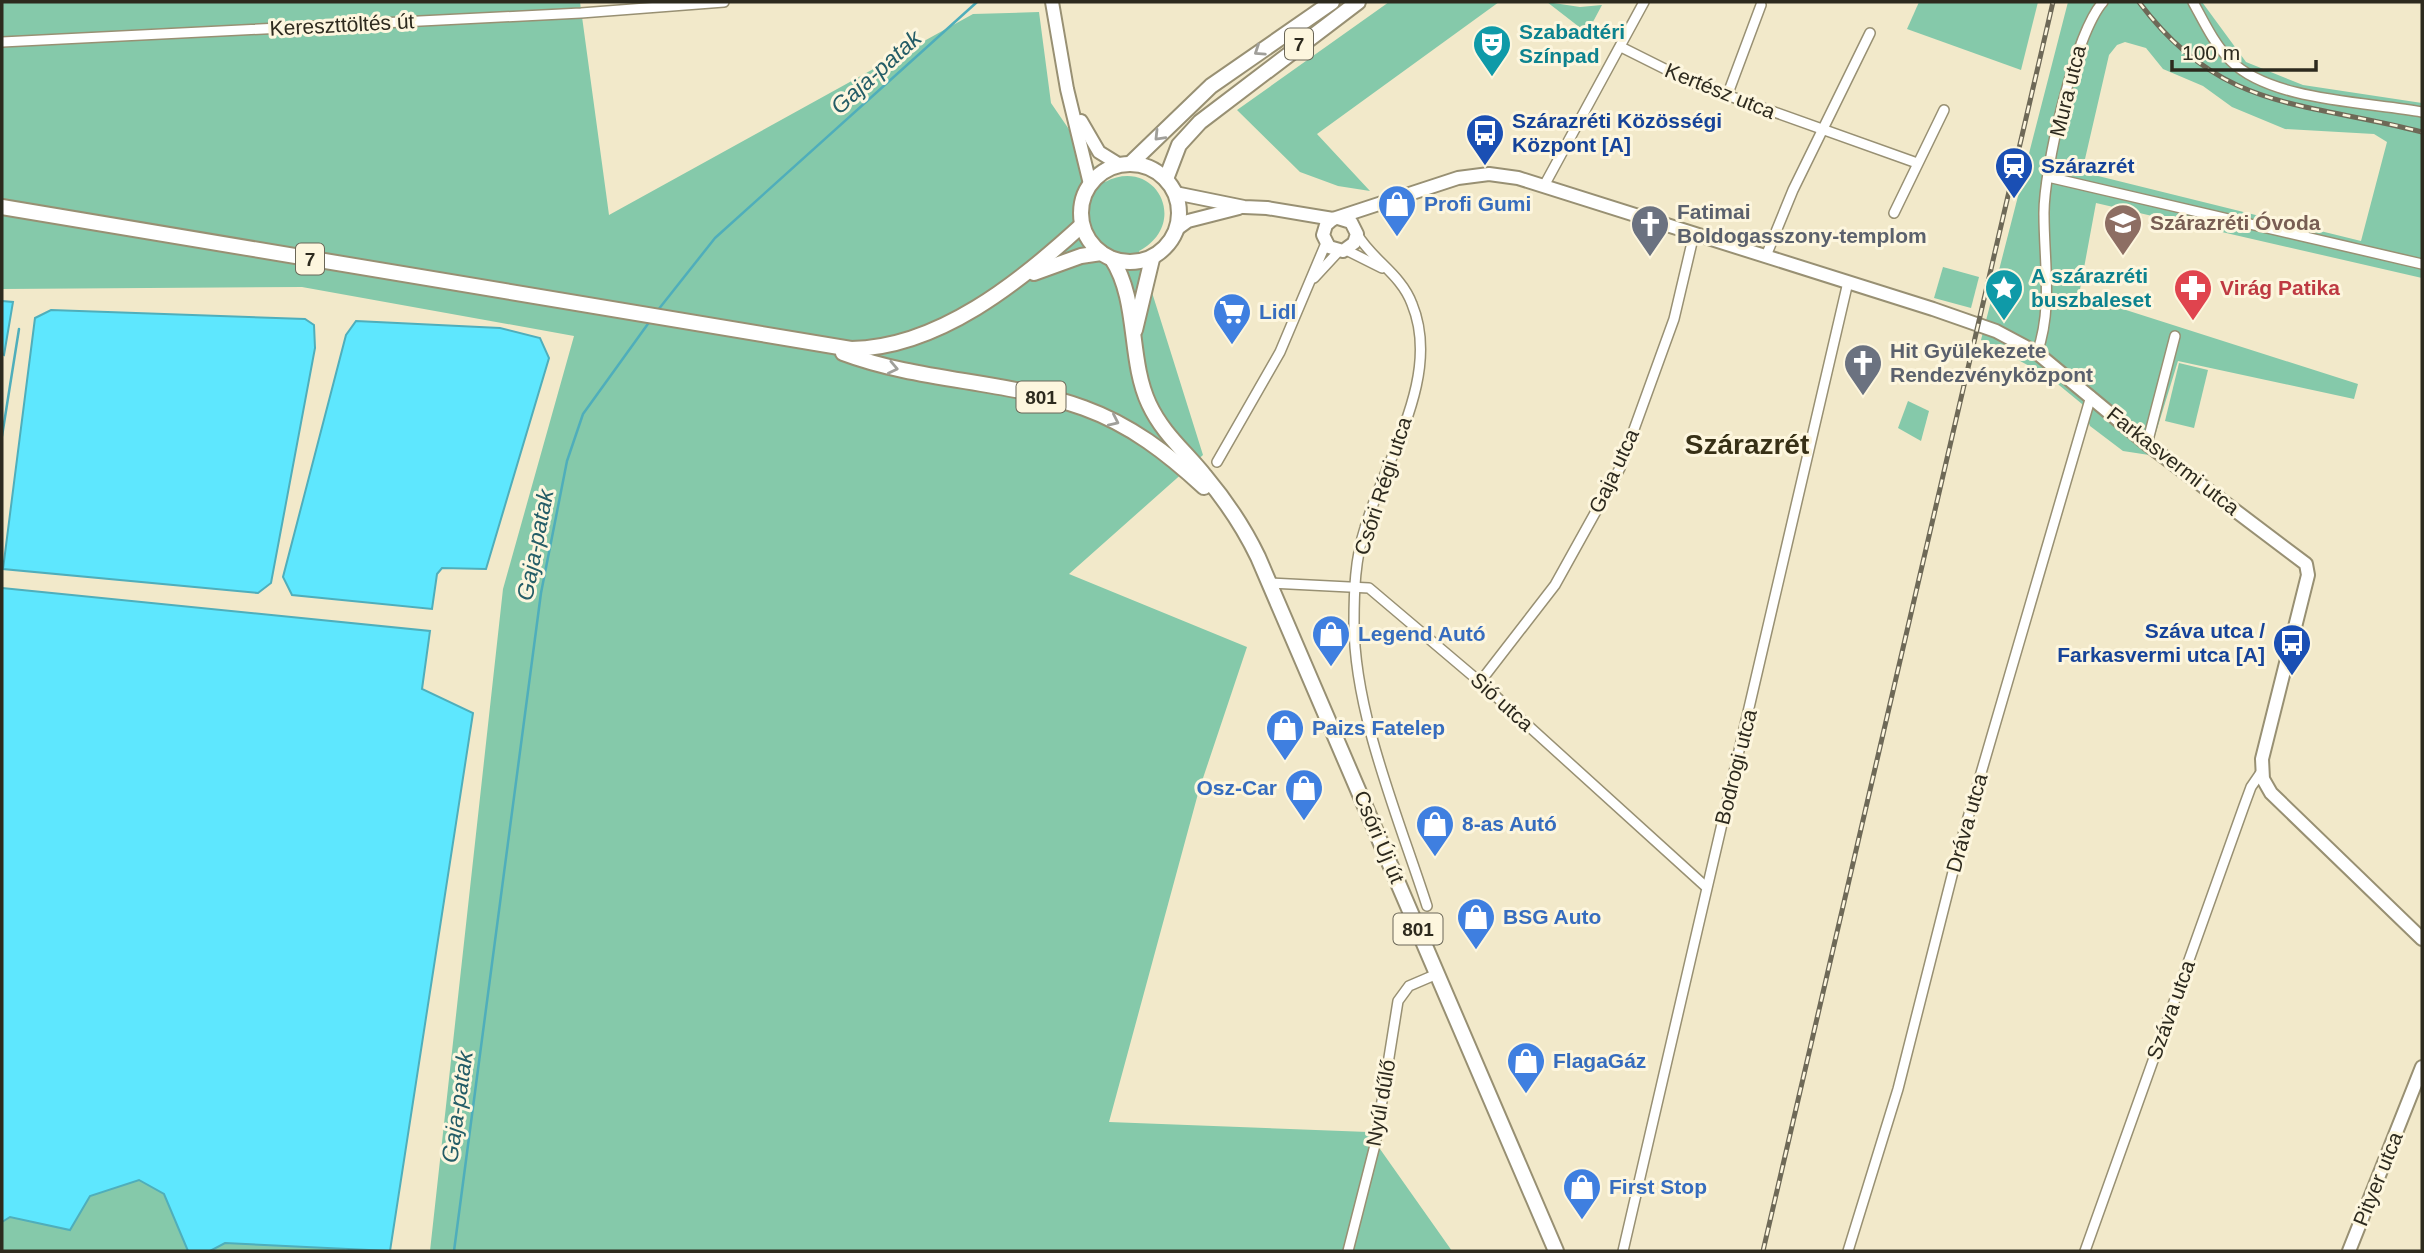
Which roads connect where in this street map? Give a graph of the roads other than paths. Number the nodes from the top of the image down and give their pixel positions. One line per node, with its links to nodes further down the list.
1 (724, 2): 10 (street, Kereszttöltés út)
2 (1052, 2): 12 (street)
3 (1332, 2): 18 (main road, 7, one-way to 18)
4 (1358, 2): 20 (main road, 7)
5 (1644, 2): 11 (street)
6 (2103, 2): 19 (street, Mura utca)
7 (2193, 2): 15 (street)
8 (1761, 5): 13 (street)
9 (1870, 33): 16 (street)
10 (2, 42)
11 (1621, 47): 13 (street, Kertész utca); 22 (street)
12 (1067, 89): 18 (street); 21 (street)
13 (1727, 96): 16 (street, Kertész utca)
14 (1944, 110): 17 (street)
15 (2422, 112)
16 (1822, 129): 17 (street, Kertész utca); 37 (street)
17 (1917, 163): 27 (street)
18 (1125, 164): 20 (main road); 21 (main road, 7)
19 (2048, 177): 39 (street); 47 (street, Mura utca)
20 (1166, 179): 23 (main road)
21 (1090, 184): 30 (main road)
22 (1545, 184): 24 (street, Farkasvermi utca); 33 (street, Farkasvermi utca)
23 (1175, 193): 26 (street); 31 (main road)
24 (1379, 206): 29 (street, Farkasvermi utca); 32 (street, Farkasvermi utca)
25 (2, 207): 46 (main road, 7)
26 (1244, 207): 28 (street); 31 (street)
27 (1894, 213)
28 (1293, 214): 29 (street); 34 (street)
29 (1335, 218): 32 (street); 34 (street)
30 (1083, 225): 36 (main road); 41 (main road, 7)
31 (1177, 229): 38 (main road)
32 (1356, 232): 35 (street); 40 (street, Csóri Régi utca)
33 (1695, 234): 37 (street, Farkasvermi utca); 54 (street, Gaja utca)
34 (1325, 239): 35 (street); 42 (street)
35 (1343, 250): 40 (street, Csóri Régi utca); 42 (street)
36 (1107, 256): 38 (main road, 7); 41 (main road, 7); 45 (main road, 801)
37 (1766, 256): 43 (street, Farkasvermi utca)
38 (1152, 258): 45 (main road, 801)
39 (2422, 264)
40 (1393, 275): 53 (street, Csóri Régi utca)
41 (1023, 277): 46 (main road, 7)
42 (1310, 282): 50 (street)
43 (1848, 282): 47 (street, Farkasvermi utca); 56 (street, Bodrogi utca)
44 (2175, 336): 49 (street)
45 (1133, 338): 51 (main road, 801)
46 (828, 347): 51 (main road, 801, one-way to 51)
47 (2037, 353): 48 (street, Farkasvermi utca)
48 (2091, 396): 49 (street, Farkasvermi utca); 64 (street, Dráva utca)
49 (2147, 444): 55 (street, Farkasvermi utca)
50 (1217, 462)
51 (1227, 505): 52 (main road, Csóri Új út / 801)
52 (1270, 583): 53 (street, Sió utca); 59 (main road, Csóri Új út / 801)
53 (1356, 586): 54 (street, Sió utca); 57 (street, Csóri Régi utca)
54 (1480, 682): 56 (street, Sió utca)
55 (2262, 771): 58 (street); 65 (street, Száva utca)
56 (1705, 886): 63 (street, Bodrogi utca)
57 (1427, 906)
58 (2422, 939)
59 (1437, 974): 61 (street, Nyúl dűlő); 62 (main road, Csóri Új út / 801)
60 (2422, 1067): 66 (street, Pityer utca)
61 (1349, 1251)
62 (1556, 1251)
63 (1623, 1251)
64 (1848, 1251)
65 (2085, 1251)
66 (2349, 1251)

